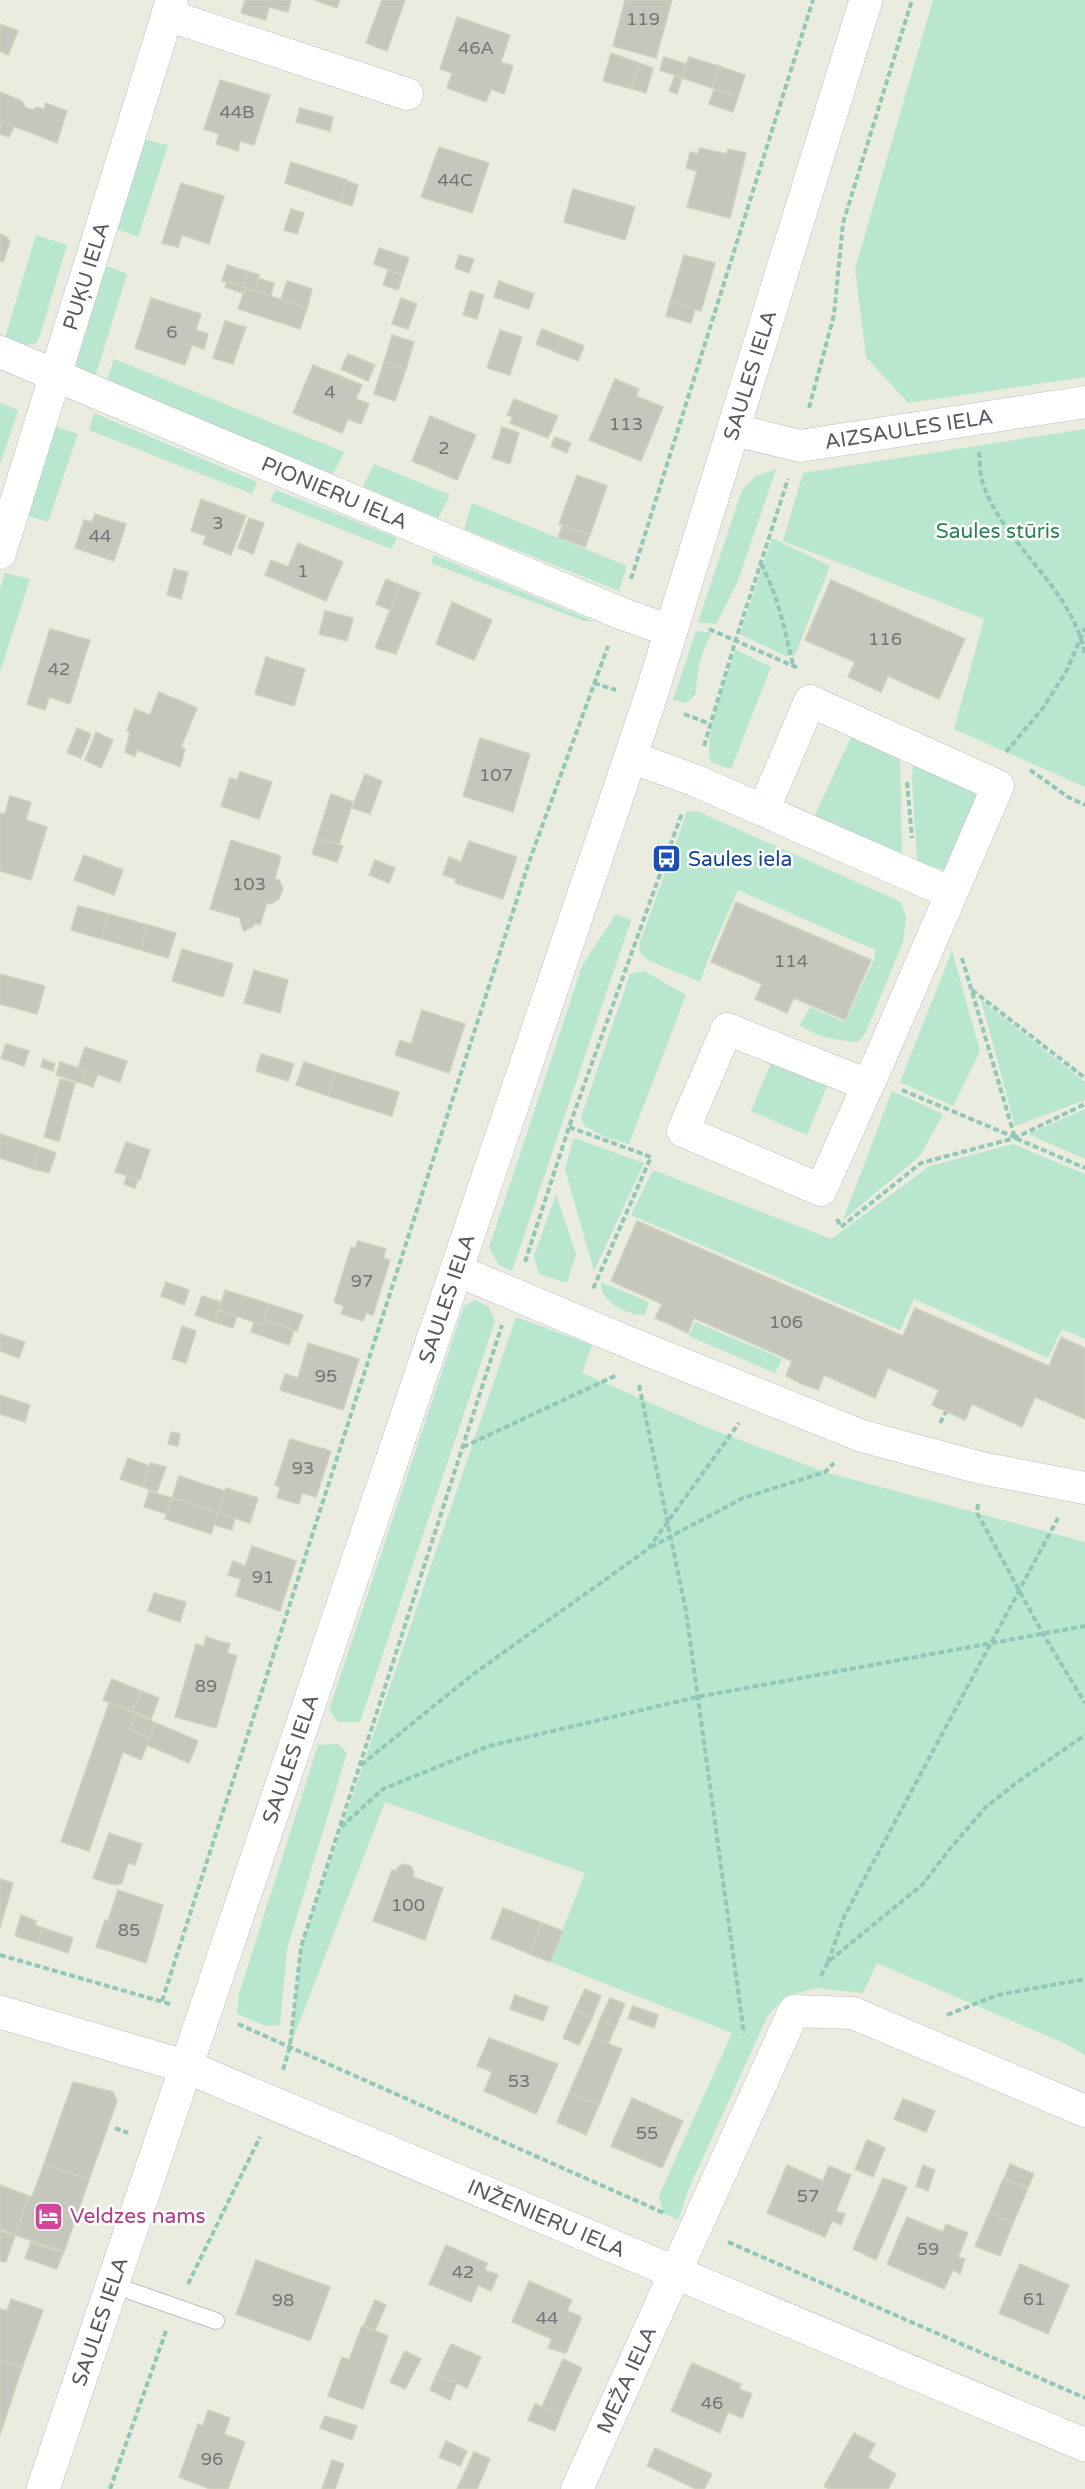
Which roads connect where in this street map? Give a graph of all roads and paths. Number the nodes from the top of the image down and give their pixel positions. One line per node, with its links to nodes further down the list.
1 (813, 0): 14 (path)
2 (867, 0): 10 (street, SAULES IELA)
3 (912, 0): 11 (path)
4 (170, 8): 5 (street); 7 (street, PUĶU IELA)
5 (407, 94)
6 (0, 352): 7 (street, PIONIERU IELA)
7 (57, 376): 12 (street, PUĶU IELA); 14 (street, PIONIERU IELA)
8 (1085, 402): 9 (street, AIZSAULES IELA)
9 (976, 418): 11 (street, AIZSAULES IELA); 17 (path)
10 (735, 430): 11 (street, AIZSAULES IELA); 16 (street, SAULES IELA)
11 (800, 446): 13 (path)
12 (0, 553)
13 (760, 563): 19 (path); 21 (path)
14 (620, 613): 16 (street, PIONIERU IELA); 59 (path)
15 (1085, 628): 17 (path)
16 (671, 631): 23 (street, SAULES IELA)
17 (1081, 633): 18 (path); 24 (path)
18 (1085, 654)
19 (794, 666)
20 (684, 714): 21 (path)
21 (710, 724): 25 (path)
22 (904, 743): 26 (street); 27 (path); 28 (street)
23 (630, 757): 25 (street); 38 (street, SAULES IELA)
24 (1002, 757)
25 (693, 780): 26 (street); 34 (path)
26 (764, 809): 27 (street)
27 (911, 875): 28 (street)
28 (951, 893): 32 (street)
29 (962, 957): 30 (path)
30 (971, 989): 31 (path); 35 (path)
31 (1085, 1078)
32 (870, 1081): 35 (path); 37 (street); 37 (street)
33 (1085, 1104): 35 (path)
34 (569, 1127): 39 (path); 40 (path)
35 (1015, 1138): 36 (path); 37 (path)
36 (1085, 1168)
37 (821, 1190)
38 (456, 1270): 40 (street); 68 (street, SAULES IELA)
39 (593, 1289)
40 (513, 1294): 41 (street); 44 (path)
41 (638, 1358): 42 (street); 44 (path); 47 (path)
42 (759, 1395): 43 (street); 47 (path)
43 (862, 1436): 45 (street); 48 (path)
44 (462, 1448): 57 (path)
45 (981, 1468): 46 (street); 50 (path)
46 (1080, 1487): 50 (path)
47 (667, 1523): 48 (path); 49 (path)
48 (670, 1537): 49 (path); 54 (path)
49 (648, 1549): 57 (path)
50 (1019, 1590): 52 (path); 53 (path)
51 (1085, 1626): 52 (path)
52 (1043, 1634): 53 (path); 55 (path)
53 (990, 1644): 54 (path); 60 (path)
54 (697, 1697): 58 (path); 66 (path)
55 (1085, 1702)
56 (1085, 1736): 60 (path)
57 (361, 1766): 58 (path)
58 (340, 1827): 67 (path)
59 (0, 1955)
60 (828, 1962): 62 (path)
61 (1085, 1978): 64 (path)
62 (820, 1979)
63 (0, 2012): 68 (street, INŽENIERU IELA)
64 (937, 2019)
65 (236, 2024): 67 (path)
66 (746, 2044)
67 (290, 2046): 69 (path); 72 (path)
68 (187, 2067): 69 (street, INŽENIERU IELA); 74 (street, SAULES IELA)
69 (273, 2104): 71 (path); 73 (street, INŽENIERU IELA)
70 (1085, 2111): 72 (street, MEŽA IELA)
71 (260, 2137)
72 (697, 2229): 73 (street, MEŽA IELA); 76 (path)
73 (676, 2272): 77 (street, INŽENIERU IELA); 79 (street, MEŽA IELA)
74 (113, 2286): 75 (lane); 78 (street, SAULES IELA)
75 (216, 2321)
76 (1085, 2398)
77 (1085, 2445)
78 (43, 2489)
79 (577, 2489)

